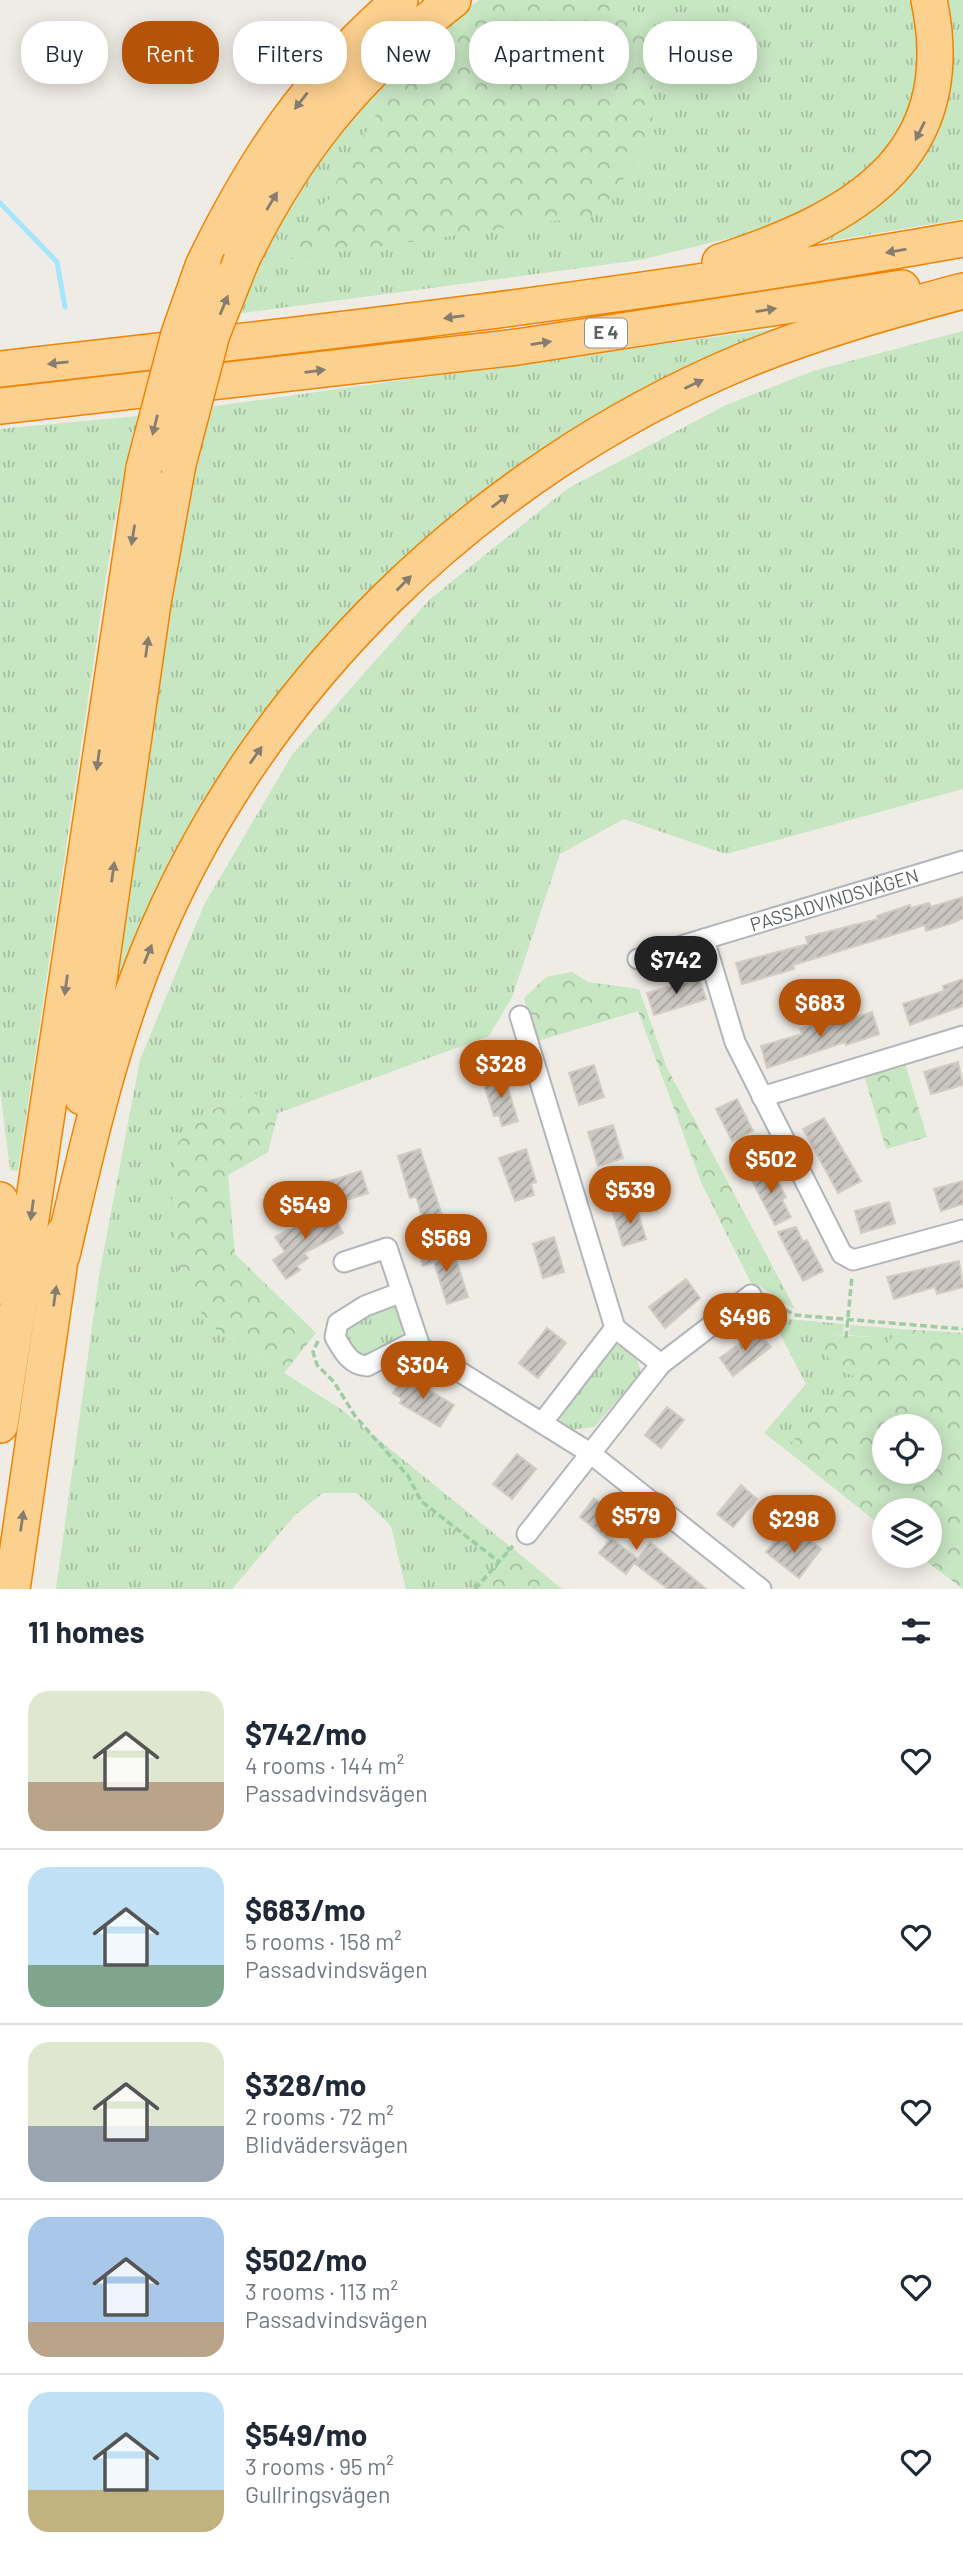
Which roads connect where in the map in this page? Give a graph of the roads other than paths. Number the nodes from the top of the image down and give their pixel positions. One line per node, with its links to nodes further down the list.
1 (400, 0): 10 (highway, one-way to 10, bridge)
2 (453, 0): 10 (highway, one-way to 2, bridge)
3 (929, 0): 7 (highway, one-way to 7)
4 (963, 239): 7 (highway, E 4, one-way to 7)
5 (963, 277): 9 (highway, E 4, one-way to 5)
6 (963, 291): 19 (highway, one-way to 6)
7 (619, 294): 8 (highway, E 4, one-way to 8)
8 (0, 369)
9 (0, 405)
10 (161, 466): 19 (highway, one-way to 10); 25 (highway, one-way to 25)
11 (963, 861): 12 (street, PASSADVINDSVÄGEN)
12 (704, 939): 13 (street, PASSADVINDSVÄGEN); 16 (street)
13 (638, 958)
14 (520, 1016): 23 (street)
15 (963, 1036): 16 (street)
16 (762, 1097): 18 (street)
17 (0, 1200): 25 (highway)
18 (963, 1230)
19 (62, 1255): 31 (highway, one-way to 19)
20 (344, 1262): 21 (street)
21 (402, 1292): 24 (street); 24 (street)
22 (751, 1295): 26 (street)
23 (615, 1328): 26 (street); 27 (street)
24 (417, 1340): 27 (street)
25 (10, 1357): 28 (highway)
26 (661, 1364): 29 (street)
27 (542, 1423): 29 (street)
28 (0, 1425)
29 (590, 1453): 30 (street); 32 (street)
30 (527, 1534)
31 (12, 1589)
32 (761, 1589)

